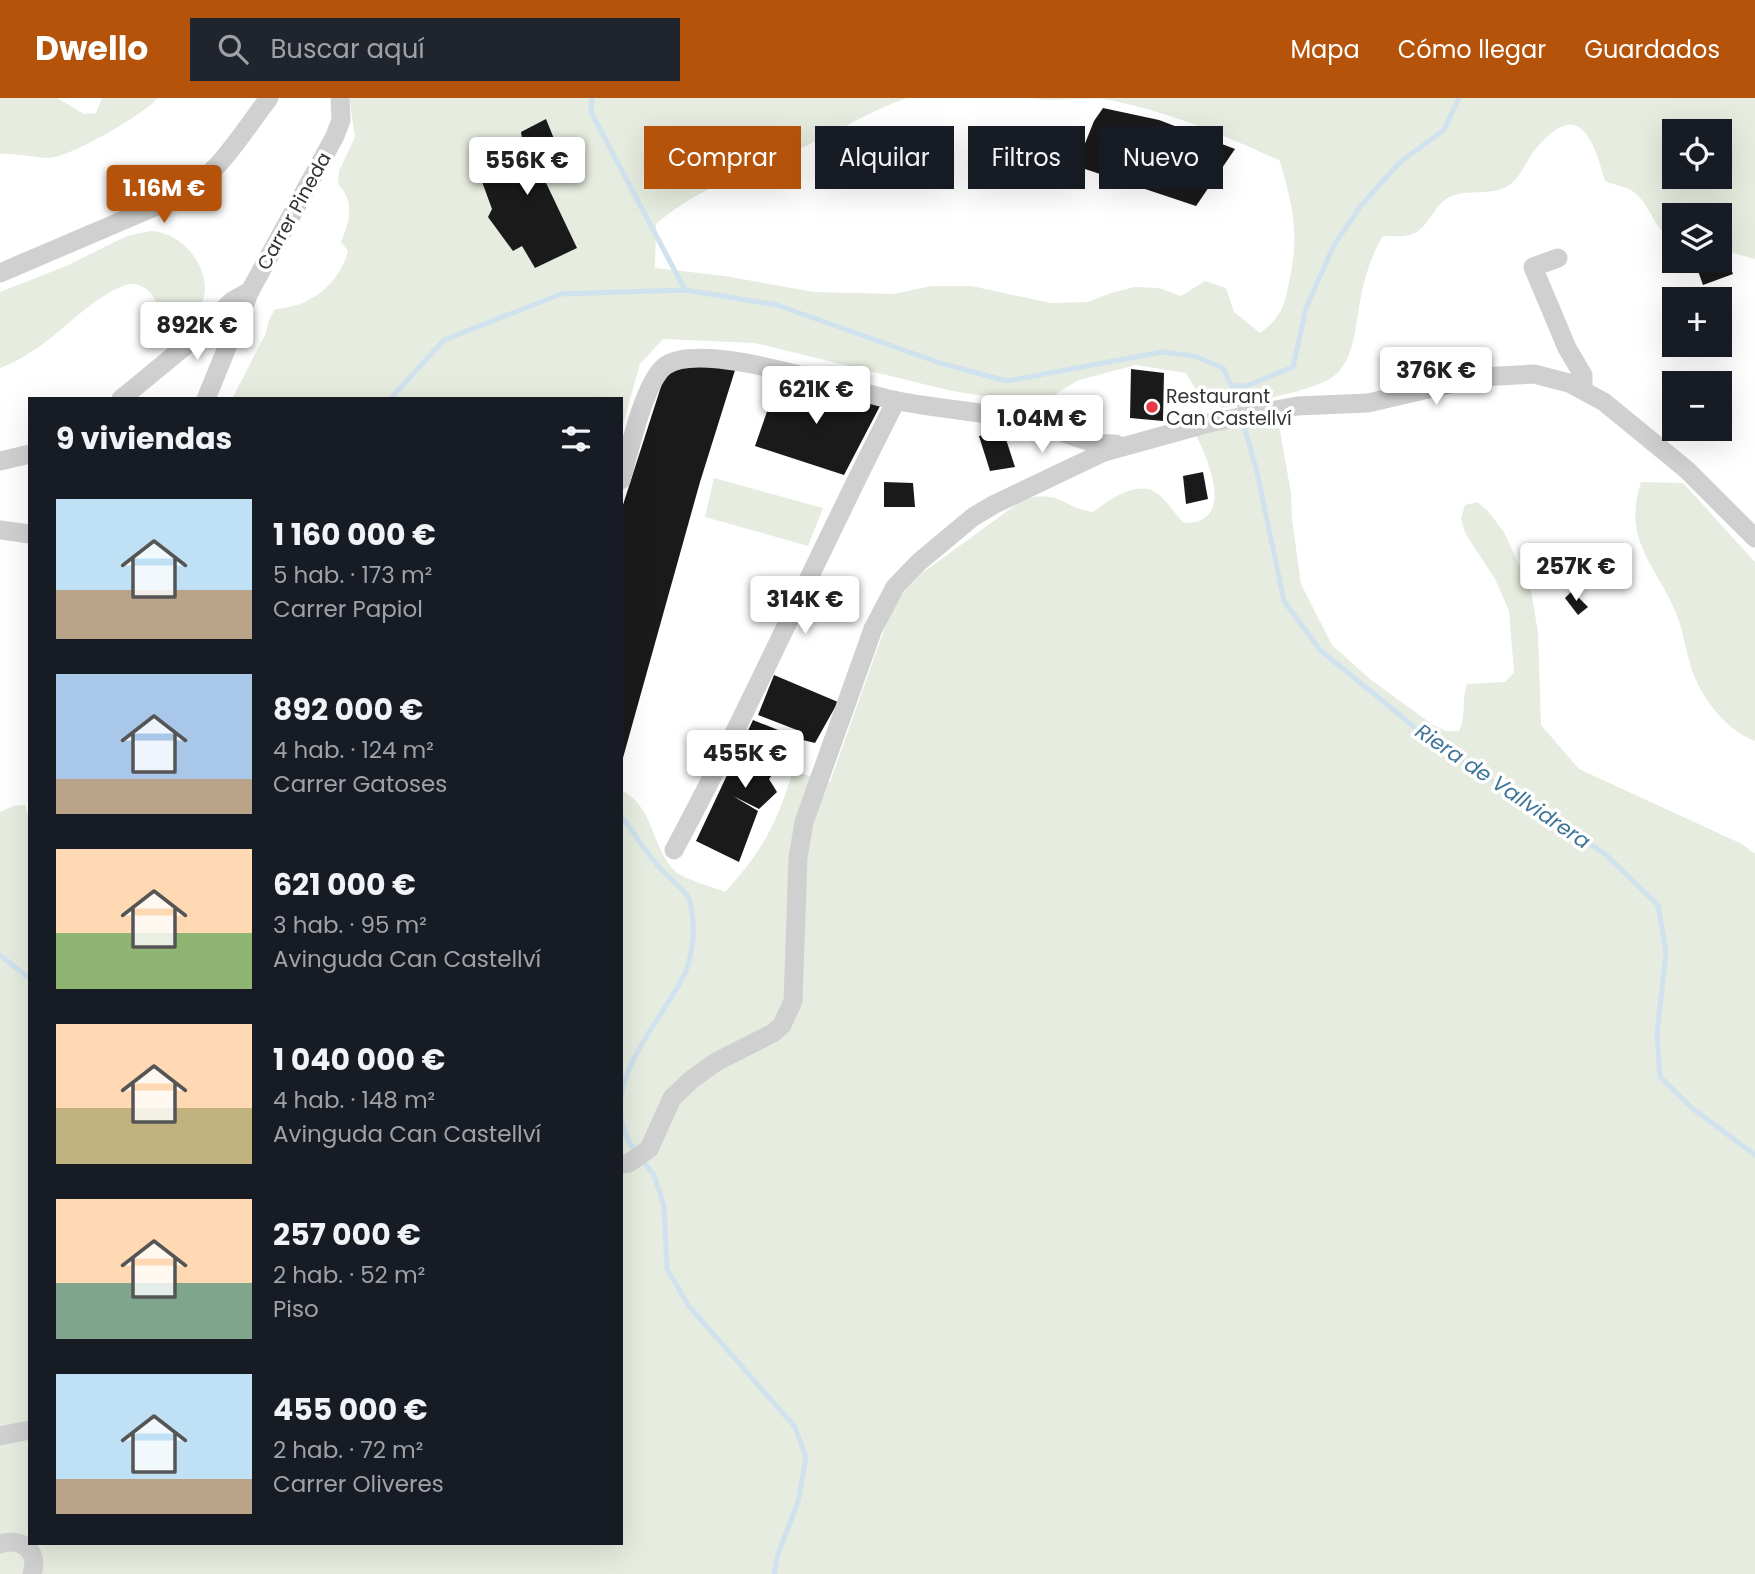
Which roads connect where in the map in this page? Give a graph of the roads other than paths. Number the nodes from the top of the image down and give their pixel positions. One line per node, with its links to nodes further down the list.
1 (269, 98): 4 (street)
2 (340, 98): 5 (street, Carrer Pineda)
3 (1558, 258): 6 (street)
4 (0, 274)
5 (250, 291): 7 (street); 8 (street, Carrer Pineda)
6 (1583, 389): 12 (street); 19 (street)
7 (123, 397)
8 (207, 397)
9 (896, 401): 10 (street); 16 (street); 20 (street)
10 (1045, 426): 11 (street); 15 (street)
11 (1067, 436): 12 (street); 15 (street)
12 (1128, 444): 15 (street)
13 (28, 454): 14 (street)
14 (0, 461)
15 (1071, 467): 21 (street)
16 (623, 473)
17 (0, 530): 18 (street)
18 (28, 534)
19 (1755, 538)
20 (674, 850)
21 (625, 1163)
22 (28, 1430): 23 (street)
23 (0, 1436)
24 (0, 1544): 25 (street)
25 (32, 1574)

